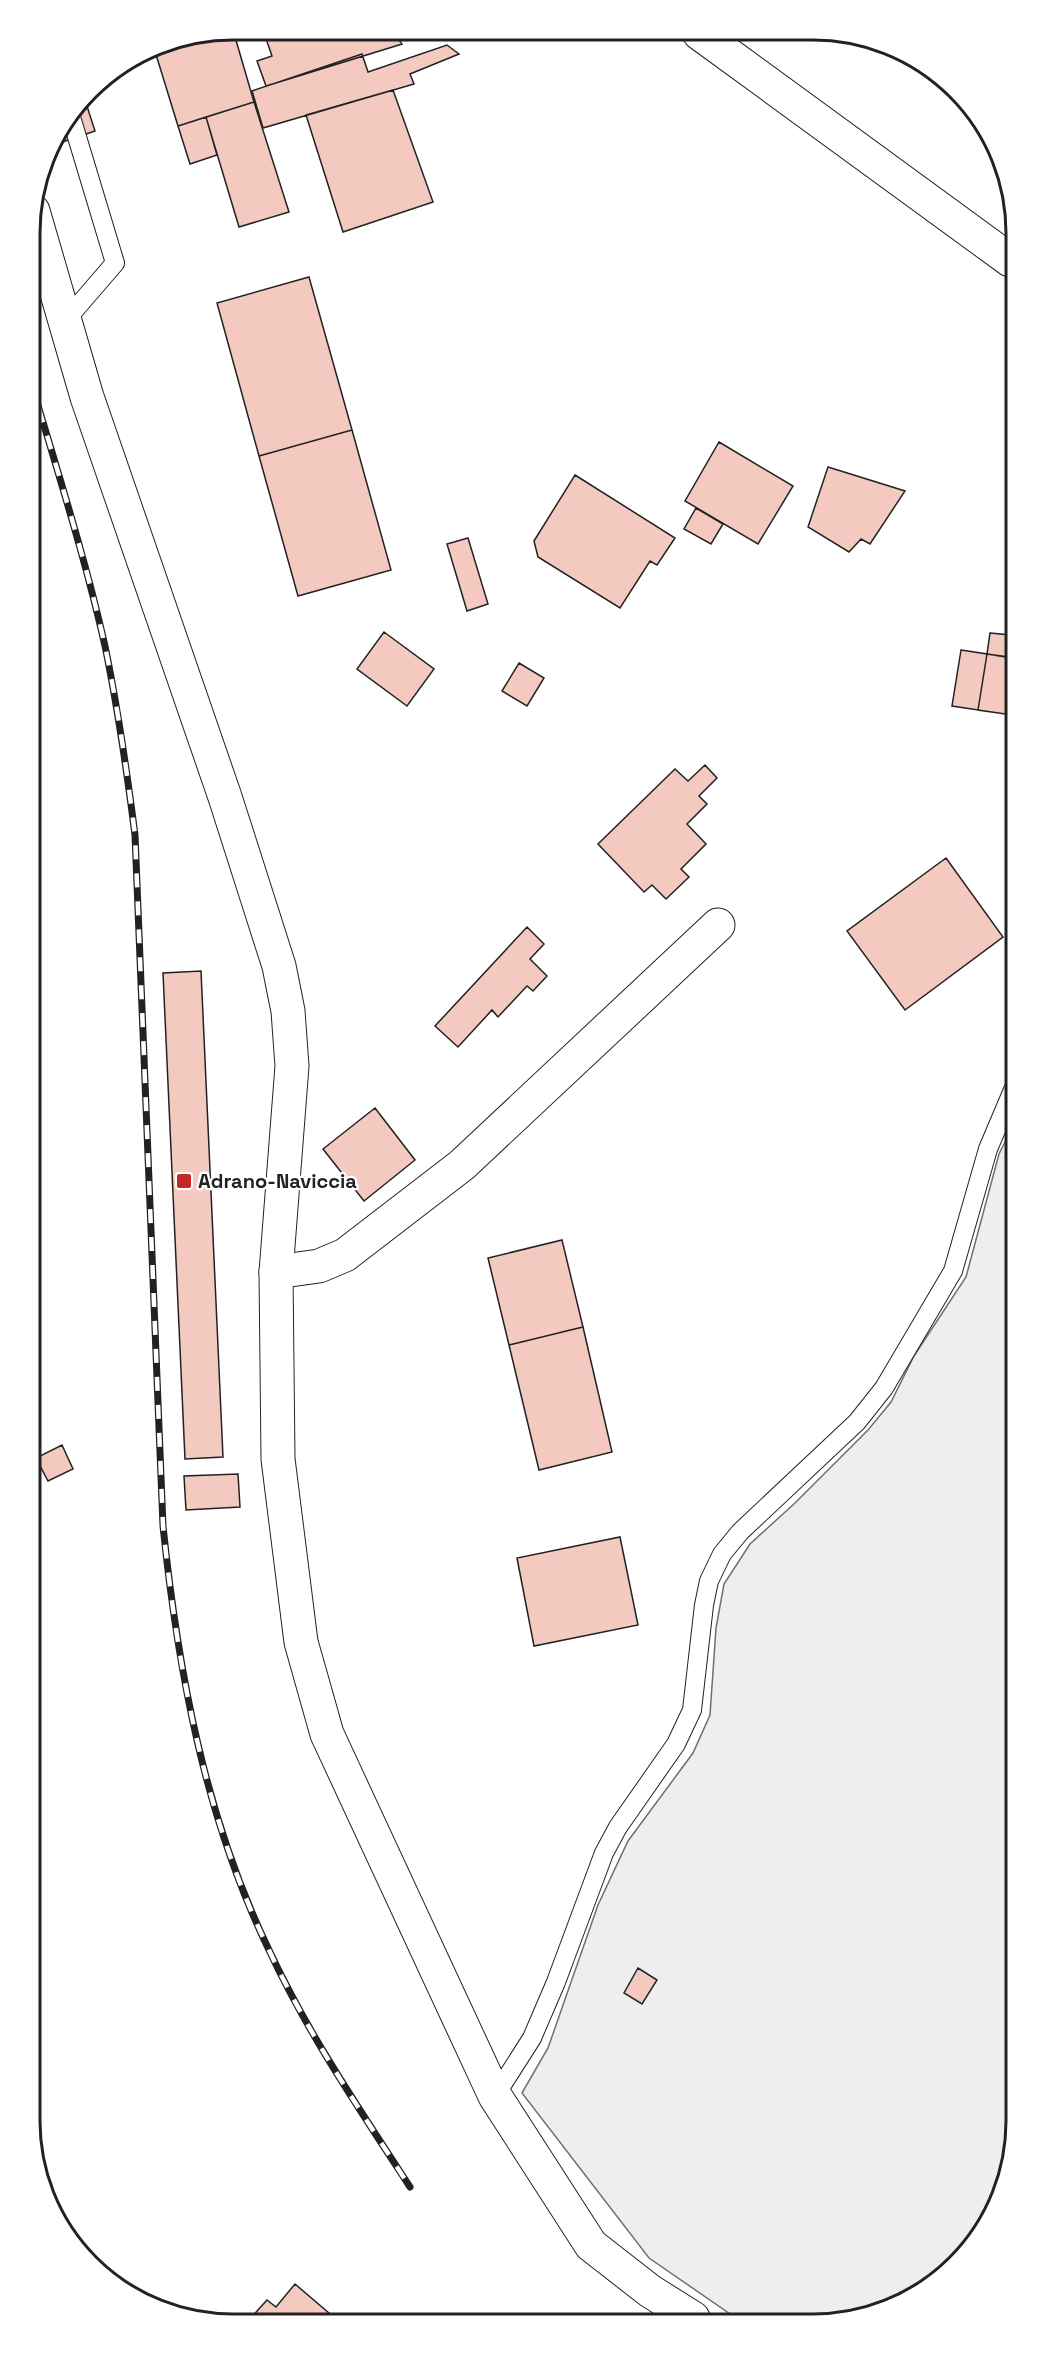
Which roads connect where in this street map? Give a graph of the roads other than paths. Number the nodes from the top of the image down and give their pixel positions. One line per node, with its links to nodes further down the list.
1 (709, 40): 4 (main road)
2 (73, 125): 5 (lane)
3 (41, 238): 5 (main road)
4 (1006, 257)
5 (65, 321): 8 (main road)
6 (718, 925): 8 (main road)
7 (1006, 1107): 9 (lane)
8 (276, 1272): 9 (main road)
9 (495, 2096): 10 (main road)
10 (687, 2314)

